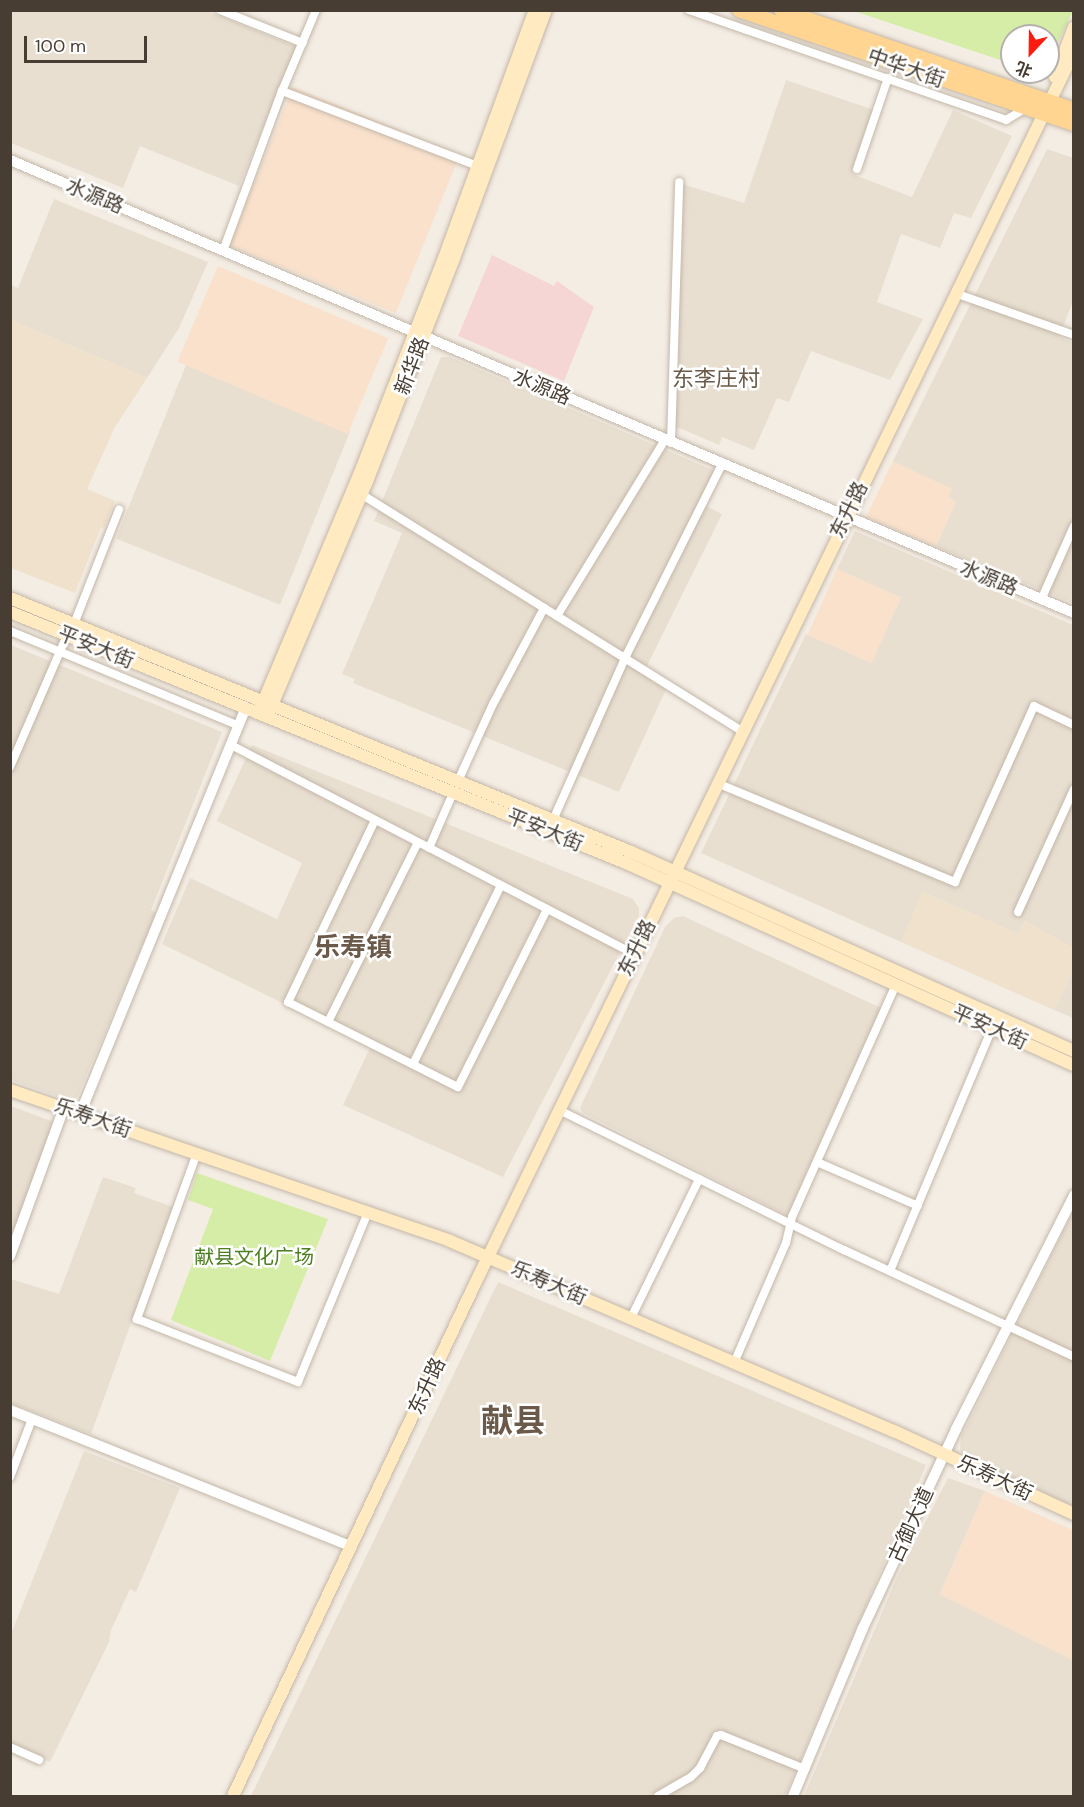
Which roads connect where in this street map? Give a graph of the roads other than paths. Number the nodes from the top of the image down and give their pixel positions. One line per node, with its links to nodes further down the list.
1 (220, 10): 9 (street)
2 (316, 10): 9 (street)
3 (535, 10): 18 (main road, 新华路)
4 (546, 10): 23 (main road, 新华路)
5 (689, 10): 11 (street)
6 (739, 10): 13 (main road, 中华大街)
7 (781, 10): 14 (main road, 中华大街)
8 (1074, 27): 14 (main road, 东升路)
9 (303, 43): 12 (street)
10 (1074, 52): 14 (main road, 东升路)
11 (888, 78): 13 (street); 19 (street)
12 (282, 91): 18 (street); 21 (street)
13 (1026, 108): 14 (main road, 中华大街)
14 (1045, 108): 15 (main road, 中华大街); 16 (main road, 中华大街); 22 (main road, 东升路)
15 (1074, 110)
16 (1074, 124)
17 (10, 160): 21 (street, 水源路)
18 (477, 166): 23 (main road, 新华路)
19 (857, 169)
20 (679, 182): 25 (street)
21 (223, 251): 23 (street, 水源路)
22 (955, 293): 24 (street); 29 (main road, 东升路)
23 (419, 335): 25 (street, 水源路); 27 (main road, 新华路); 41 (main road, 新华路)
24 (1074, 335)
25 (668, 441): 26 (street, 水源路); 36 (street)
26 (722, 464): 29 (street, 水源路); 40 (street)
27 (362, 494): 33 (street); 41 (main road, 新华路)
28 (119, 510): 37 (street)
29 (846, 517): 32 (street, 水源路); 44 (main road, 东升路)
30 (1074, 526): 32 (street)
31 (10, 598): 37 (main road, 平安大街)
32 (1041, 600): 35 (street, 水源路)
33 (544, 608): 36 (street); 48 (street)
34 (10, 612): 37 (main road, 平安大街)
35 (1074, 614)
36 (557, 616): 40 (street)
37 (70, 629): 39 (street); 41 (main road, 平安大街); 41 (main road, 平安大街)
38 (10, 631): 39 (street)
39 (60, 651): 43 (street); 46 (street)
40 (625, 658): 44 (street); 51 (street)
41 (262, 709): 43 (street); 48 (main road, 平安大街)
42 (1074, 725): 47 (street)
43 (239, 726): 45 (street)
44 (742, 731): 47 (main road, 东升路)
45 (231, 745): 50 (street); 68 (street)
46 (10, 767)
47 (717, 783): 54 (main road, 东升路)
48 (455, 787): 51 (main road, 平安大街); 53 (street); 54 (main road, 平安大街)
49 (1074, 789): 57 (street)
50 (375, 820): 52 (street); 60 (street)
51 (553, 820): 54 (main road, 平安大街)
52 (418, 842): 53 (street); 60 (street)
53 (429, 848): 55 (street)
54 (672, 877): 58 (main road, 东升路); 59 (main road, 平安大街); 62 (main road, 平安大街)
55 (501, 885): 56 (street); 63 (street)
56 (547, 909): 58 (street); 63 (street)
57 (1018, 912)
58 (634, 954): 67 (main road, 东升路)
59 (897, 985): 61 (main road, 平安大街); 70 (street)
60 (328, 1022): 63 (street)
61 (992, 1029): 64 (main road, 平安大街); 73 (street)
62 (1074, 1051)
63 (413, 1064)
64 (1074, 1065)
65 (10, 1090): 66 (main road, 乐寿大街)
66 (64, 1108): 68 (main road, 乐寿大街); 76 (street)
67 (559, 1110): 71 (street); 77 (main road, 东升路)
68 (80, 1114): 69 (main road, 乐寿大街)
69 (197, 1154): 74 (main road, 乐寿大街); 74 (street)
70 (817, 1162): 73 (street); 75 (street)
71 (699, 1179): 75 (street); 79 (street)
72 (1074, 1195): 80 (street, 古御大道)
73 (918, 1206): 78 (street)
74 (368, 1212): 77 (main road, 乐寿大街)
75 (791, 1224): 78 (street); 82 (street)
76 (10, 1256)
77 (488, 1257): 79 (main road, 乐寿大街); 88 (main road, 东升路)
78 (890, 1271): 80 (street)
79 (631, 1318): 82 (main road, 乐寿大街)
80 (1008, 1326): 81 (street); 85 (street, 古御大道)
81 (1074, 1358)
82 (734, 1363): 85 (main road, 乐寿大街)
83 (10, 1410): 84 (street)
84 (32, 1419): 86 (street); 88 (street)
85 (944, 1454): 87 (main road, 乐寿大街); 91 (street, 古御大道)
86 (10, 1477)
87 (1074, 1514)
88 (352, 1547): 92 (main road, 东升路)
89 (10, 1747): 90 (street)
90 (39, 1760)
91 (805, 1769): 93 (street); 94 (street, 古御大道)
92 (233, 1797)
93 (658, 1797)
94 (793, 1797)

